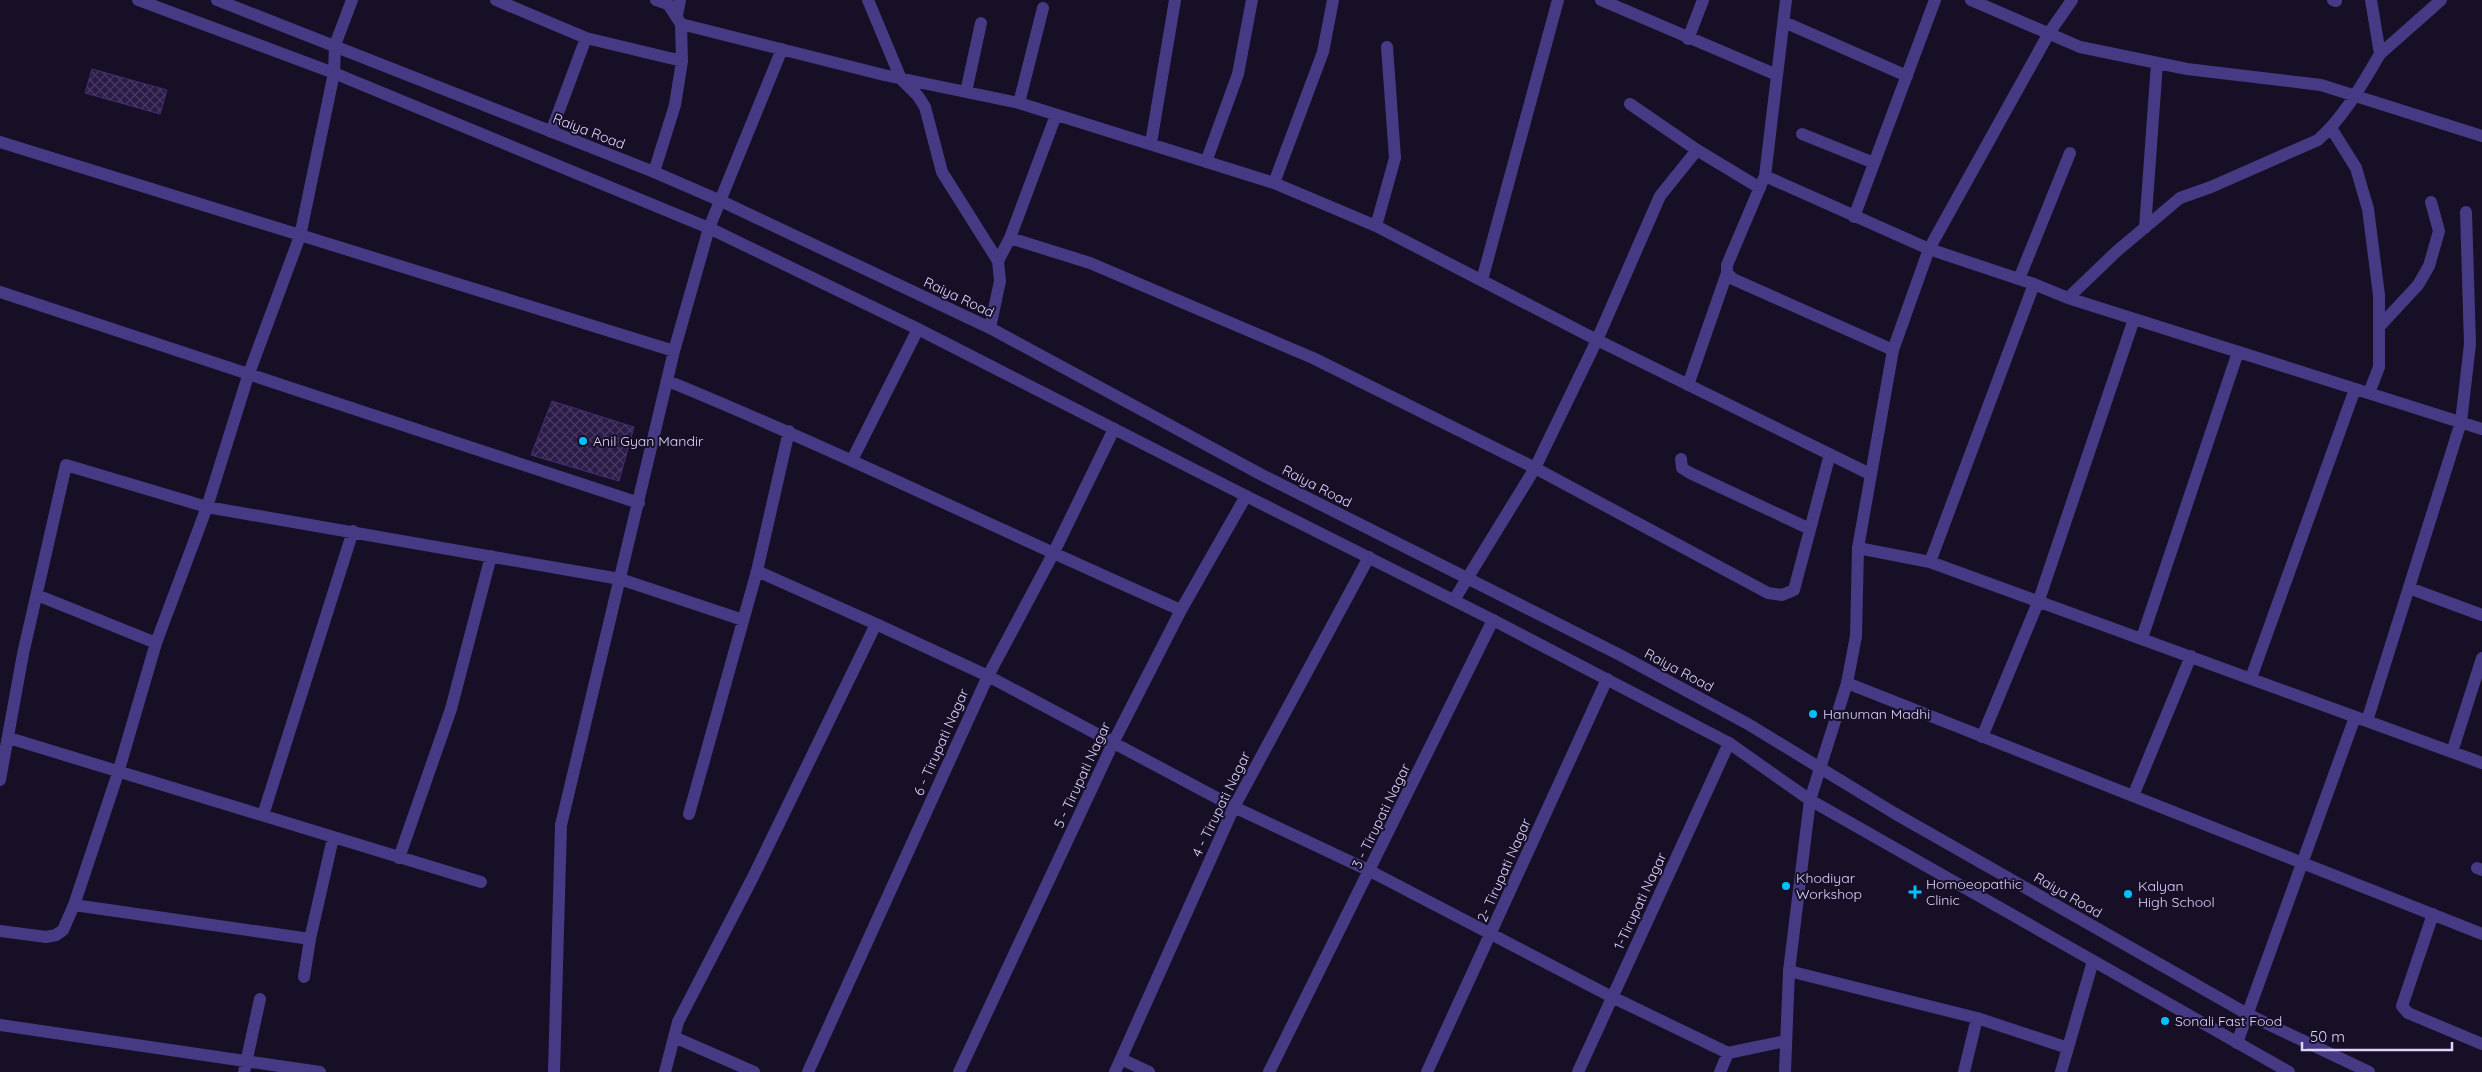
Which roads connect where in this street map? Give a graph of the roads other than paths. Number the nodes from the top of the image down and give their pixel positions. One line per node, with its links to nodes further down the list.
1 (138, 0): 33 (street)
2 (220, 0): 27 (street, Raiya Road)
3 (352, 0): 27 (street)
4 (496, 0): 25 (street)
5 (656, 0): 21 (street)
6 (680, 0): 21 (street)
7 (868, 0): 36 (street)
8 (1175, 0): 47 (street)
9 (1252, 0): 50 (street)
10 (1333, 0): 54 (street)
11 (1558, 0): 69 (street)
12 (1601, 0): 26 (street)
13 (1703, 0): 26 (street)
14 (1786, 0): 22 (street)
15 (1935, 0): 35 (street)
16 (1971, 0): 24 (street)
17 (2072, 0): 24 (street)
18 (2371, 0): 30 (street)
19 (2441, 0): 30 (street)
20 (1043, 8): 39 (street)
21 (679, 19): 29 (street); 31 (street)
22 (1784, 22): 34 (street); 35 (street)
23 (981, 23): 37 (street)
24 (2049, 33): 32 (street); 65 (street)
25 (586, 38): 31 (street); 43 (street)
26 (1688, 38): 34 (street)
27 (335, 45): 33 (street); 43 (street, Raiya Road)
28 (1387, 48): 60 (street)
29 (782, 49): 36 (street); 56 (street)
30 (2380, 54): 38 (street)
31 (682, 62): 52 (street)
32 (2156, 63): 38 (street); 62 (street)
33 (334, 74): 61 (street); 63 (street)
34 (1777, 75): 53 (street)
35 (1907, 76): 51 (street)
36 (901, 79): 37 (street); 66 (street)
37 (966, 92): 39 (street)
38 (2355, 95): 42 (street); 45 (street)
39 (1019, 103): 41 (street)
40 (1630, 104): 48 (street)
41 (1056, 115): 47 (street); 64 (street)
42 (2331, 128): 62 (street); 74 (street)
43 (551, 132): 52 (street, Raiya Road)
44 (1802, 134): 51 (street)
45 (2482, 136)
46 (0, 142): 63 (street)
47 (1151, 143): 50 (street)
48 (1697, 150): 55 (street); 77 (street)
49 (2070, 153): 68 (street)
50 (1206, 162): 54 (street)
51 (1874, 163): 59 (street)
52 (654, 172): 56 (street, Raiya Road)
53 (1765, 176): 55 (street); 59 (street)
54 (1274, 182): 60 (street)
55 (1760, 188): 67 (street)
56 (721, 201): 61 (street); 75 (street, Raiya Road)
57 (2431, 202): 74 (street)
58 (2466, 212): 86 (street)
59 (1854, 217): 65 (street)
60 (1376, 226): 69 (street)
61 (709, 228): 76 (street); 79 (street)
62 (2145, 228): 72 (street)
63 (300, 236): 79 (street); 81 (street)
64 (1010, 238): 66 (street); 93 (street)
65 (1929, 249): 68 (street); 78 (street)
66 (998, 262): 75 (street)
67 (1727, 273): 78 (street); 83 (street)
68 (2019, 279): 70 (street)
69 (1482, 280): 77 (street)
70 (2034, 284): 72 (street); 104 (street)
71 (0, 292): 81 (street)
72 (2068, 298): 73 (street)
73 (2134, 319): 80 (street); 111 (street)
74 (2379, 327): 85 (street)
75 (990, 328): 106 (street, Raiya Road)
76 (918, 329): 87 (street); 92 (street)
77 (1596, 340): 83 (street); 93 (street)
78 (1893, 350): 94 (street)
79 (674, 351): 82 (street)
80 (2238, 352): 84 (street); 117 (street)
81 (248, 376): 96 (street); 97 (street)
82 (668, 381): 89 (street); 96 (street)
83 (1688, 384): 90 (street)
84 (2355, 388): 85 (street); 122 (street)
85 (2369, 393): 86 (street)
86 (2461, 422): 88 (street); 108 (street)
87 (1114, 429): 95 (street); 101 (street, 6 - Tirupati Nagar)
88 (2482, 429)
89 (789, 431): 92 (street); 105 (street)
90 (1830, 454): 94 (street); 98 (street)
91 (1681, 459): 98 (street)
92 (852, 460): 101 (street)
93 (1535, 468): 98 (street); 106 (street)
94 (1870, 474): 100 (street)
95 (1246, 496): 103 (street); 112 (street, 5 - Tirupati Nagar)
96 (639, 503): 107 (street)
97 (207, 507): 99 (street); 109 (street); 118 (street)
98 (1810, 528)
99 (353, 531): 102 (street); 139 (street)
100 (1858, 548): 104 (street); 124 (street)
101 (1053, 554): 112 (street); 121 (street, 6 - Tirupati Nagar)
102 (491, 556): 107 (street); 141 (street)
103 (1369, 557): 110 (street); 137 (street, 4 - Tirupati Nagar)
104 (1930, 562): 111 (street)
105 (757, 571): 114 (street); 116 (street)
106 (1467, 577): 110 (street); 132 (street, Raiya Road)
107 (620, 579): 114 (street); 169 (street)
108 (2409, 588): 113 (street); 125 (street)
109 (37, 595): 118 (street); 127 (street)
110 (1454, 600): 115 (street)
111 (2039, 600): 117 (street); 126 (street)
112 (1181, 610): 128 (street, 5 - Tirupati Nagar)
113 (2482, 615)
114 (744, 620): 138 (street)
115 (1493, 620): 123 (street); 143 (street, 3 - Tirupati Nagar)
116 (876, 624): 121 (street); 159 (street)
117 (2142, 638): 119 (street)
118 (156, 643): 133 (street)
119 (2191, 656): 122 (street); 135 (street)
120 (2482, 658): 130 (street)
121 (988, 676): 128 (street); 172 (street, 6 - Tirupati Nagar)
122 (2251, 678): 125 (street)
123 (1607, 679): 129 (street); 149 (street, 2- Tirupati Nagar)
124 (1847, 683): 126 (street); 132 (street)
125 (2361, 719): 130 (street); 142 (street)
126 (1982, 737): 135 (street)
127 (8, 738): 133 (street); 134 (street)
128 (1114, 741): 137 (street); 173 (street, 5 - Tirupati Nagar)
129 (1729, 743): 136 (street); 154 (street, 1-Tirupati Nagar)
130 (2452, 752): 131 (street)
131 (2482, 763)
132 (1820, 767): 136 (street); 156 (street, Raiya Road)
133 (118, 773): 139 (street); 145 (street)
134 (0, 780)
135 (2133, 796): 142 (street)
136 (1810, 800): 151 (street); 152 (street)
137 (1234, 806): 143 (street); 165 (street, 4 - Tirupati Nagar)
138 (689, 814)
139 (263, 815): 140 (street)
140 (333, 838): 141 (street); 150 (street)
141 (399, 858): 144 (street)
142 (2303, 864): 146 (street); 156 (street)
143 (1370, 871): 149 (street); 176 (street, 3 - Tirupati Nagar)
144 (481, 882)
145 (74, 905): 147 (street); 150 (street)
146 (2433, 914): 148 (street); 162 (street)
147 (0, 932)
148 (2482, 934)
149 (1491, 935): 154 (street); 177 (street, 2- Tirupati Nagar)
150 (310, 939): 153 (street)
151 (2093, 961): 161 (street); 163 (street)
152 (1789, 971): 157 (street); 160 (street)
153 (304, 976)
154 (1612, 997): 164 (street); 178 (street, 1-Tirupati Nagar)
155 (260, 999): 166 (street)
156 (2249, 1015): 161 (street); 183 (street, Raiya Road)
157 (1977, 1018): 163 (street); 181 (street)
158 (0, 1025): 166 (street)
159 (674, 1037): 170 (street); 171 (street)
160 (1786, 1041): 164 (street); 180 (street)
161 (2237, 1044): 167 (street)
162 (2482, 1044)
163 (2068, 1048): 182 (street)
164 (1728, 1053): 179 (street)
165 (1122, 1059): 174 (street, 4 - Tirupati Nagar); 175 (street)
166 (245, 1067): 168 (street)
167 (2281, 1070)
168 (320, 1072)
169 (554, 1072)
170 (665, 1072)
171 (754, 1072)
172 (808, 1072)
173 (959, 1072)
174 (1115, 1072)
175 (1148, 1072)
176 (1269, 1072)
177 (1427, 1072)
178 (1578, 1072)
179 (1720, 1072)
180 (1784, 1072)
181 (1964, 1072)
182 (2061, 1072)
183 (2369, 1072)

